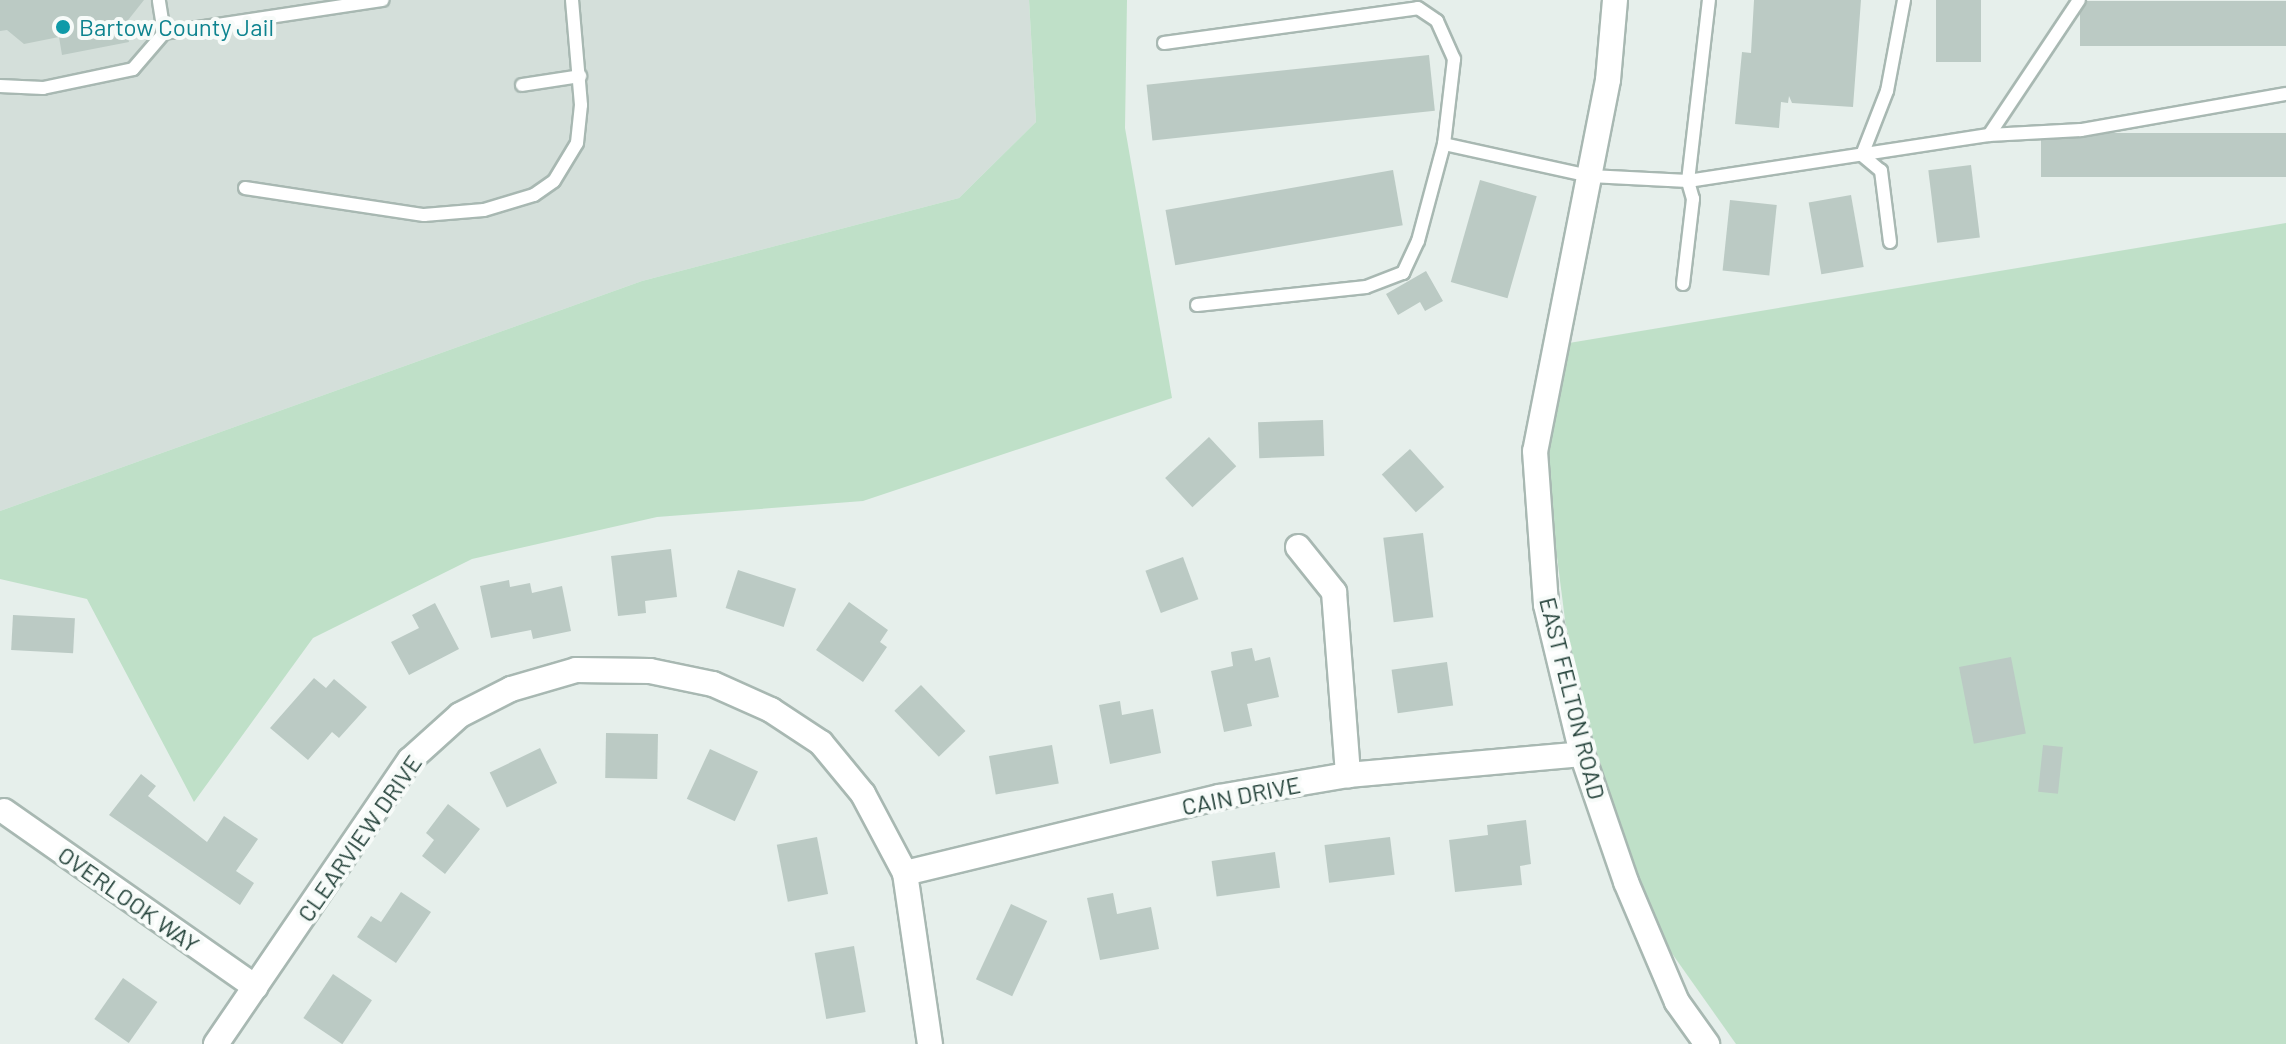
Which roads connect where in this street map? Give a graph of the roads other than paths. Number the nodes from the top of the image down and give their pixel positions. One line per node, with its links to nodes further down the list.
1 (159, 0): 9 (lane)
2 (383, 0): 8 (lane)
3 (572, 0): 11 (lane)
4 (1615, 0): 18 (street, EAST FELTON ROAD)
5 (1709, 0): 19 (lane)
6 (1904, 0): 17 (lane)
7 (2079, 0): 15 (lane)
8 (344, 3): 9 (lane)
9 (164, 33): 13 (lane)
10 (1164, 43): 16 (lane)
11 (580, 76): 12 (lane); 20 (lane)
12 (522, 85)
13 (0, 86)
14 (2286, 94): 15 (lane)
15 (1989, 135): 17 (lane)
16 (1444, 144): 18 (lane); 23 (lane)
17 (1862, 155): 19 (lane); 21 (lane)
18 (1590, 176): 19 (lane); 25 (street, EAST FELTON ROAD)
19 (1688, 181): 22 (lane)
20 (245, 188)
21 (1890, 242)
22 (1683, 284)
23 (1197, 305)
24 (1298, 547): 26 (street)
25 (1582, 754): 26 (street, CAIN DRIVE); 32 (street, EAST FELTON ROAD)
26 (1348, 775): 28 (street, CAIN DRIVE)
27 (4, 811): 29 (street, OVERLOOK WAY)
28 (905, 873): 29 (street, CLEARVIEW DRIVE); 31 (street, CLEARVIEW DRIVE)
29 (255, 987): 30 (street, CLEARVIEW DRIVE)
30 (216, 1044)
31 (930, 1044)
32 (1707, 1044)

